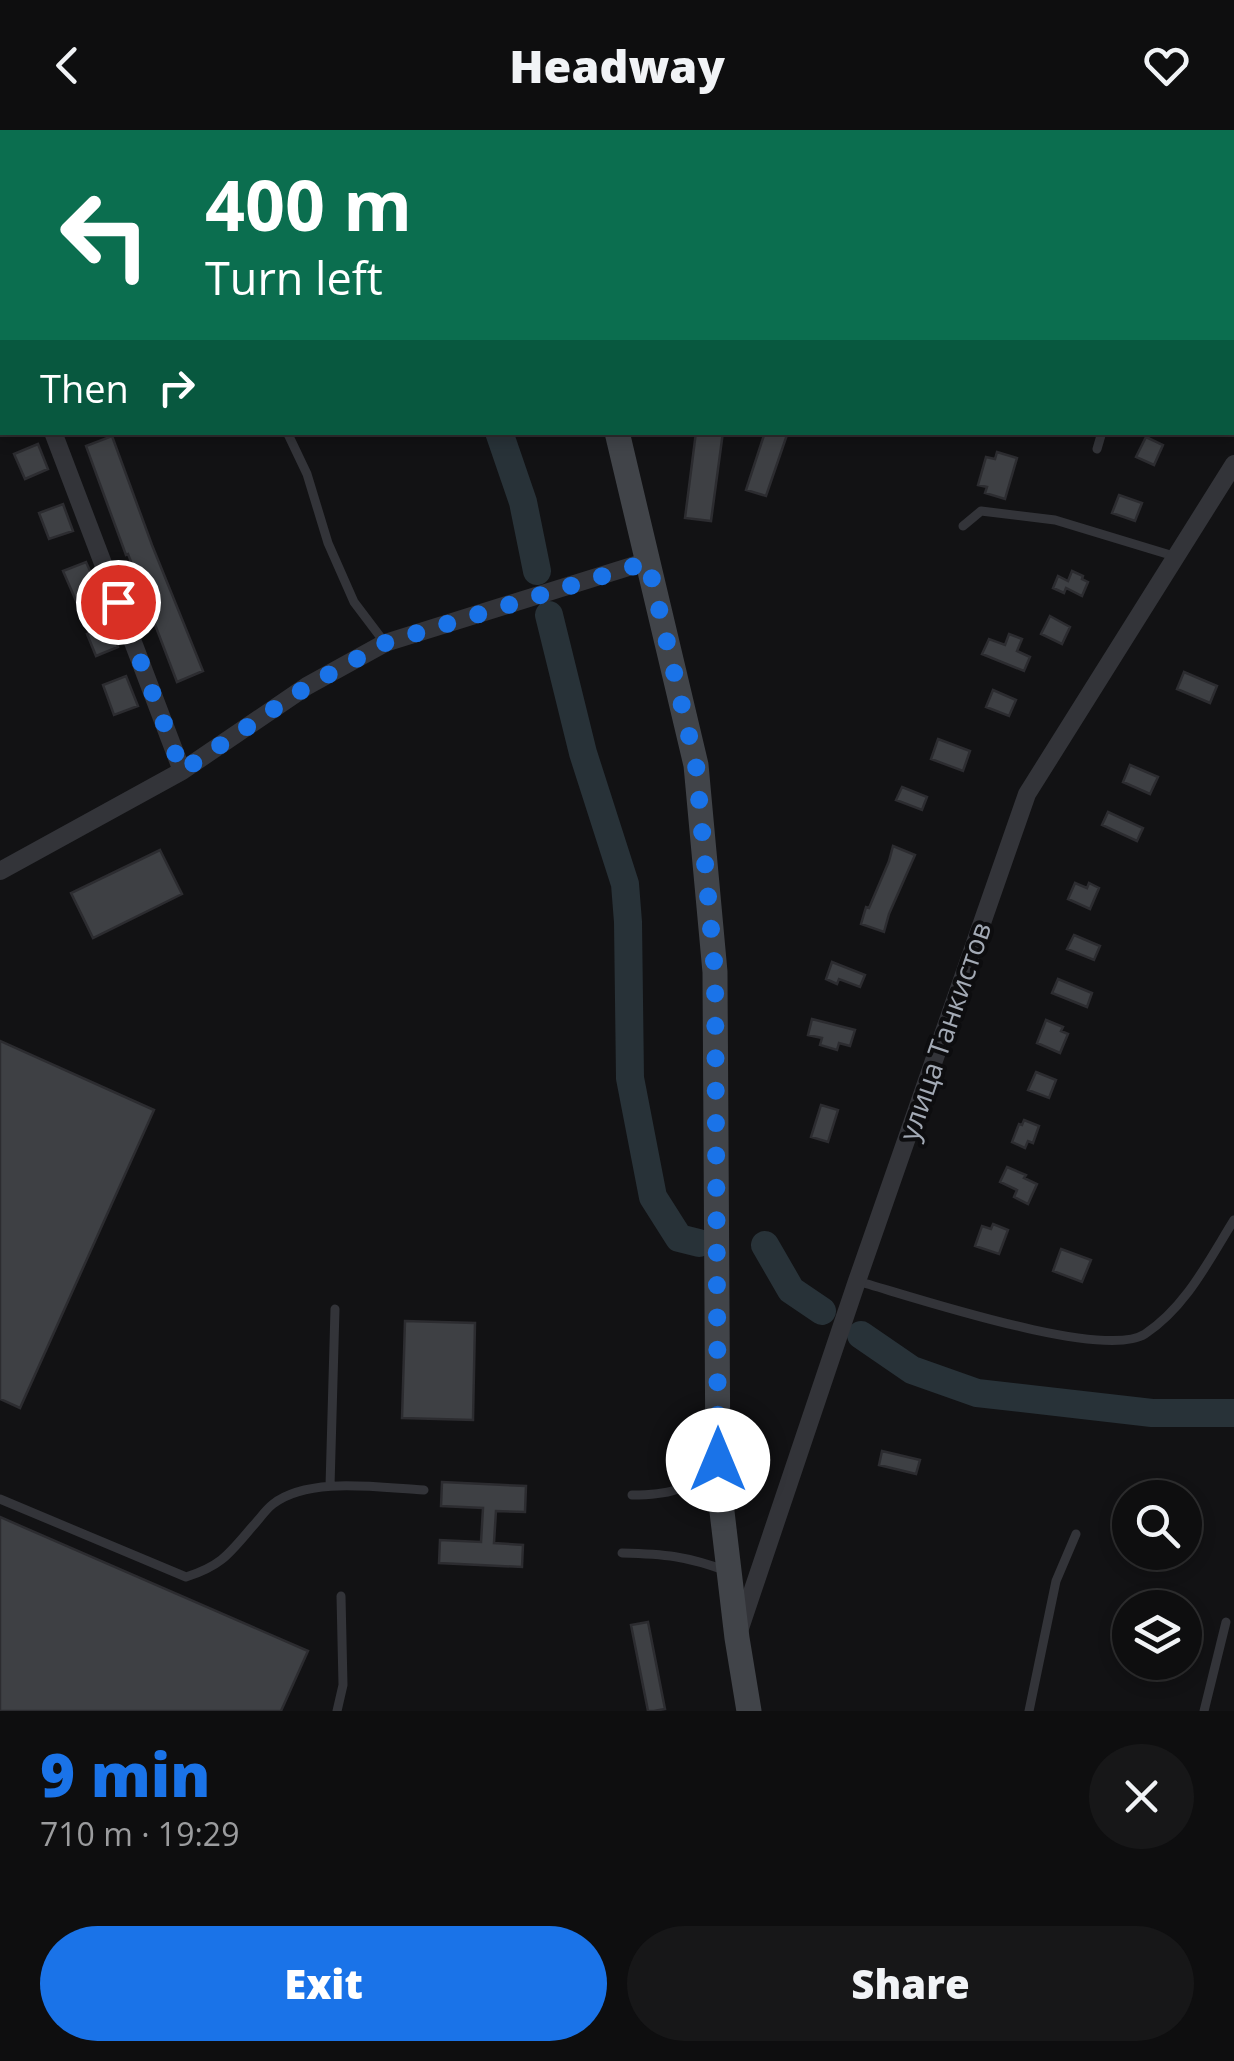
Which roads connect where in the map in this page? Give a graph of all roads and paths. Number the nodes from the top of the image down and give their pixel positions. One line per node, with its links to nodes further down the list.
1 (54, 435): 11 (street)
2 (288, 435): 10 (lane)
3 (618, 435): 9 (main road)
4 (1101, 435): 5 (lane)
5 (1097, 450)
6 (1234, 464): 8 (street, улица Танкистов)
7 (963, 526): 8 (lane)
8 (1177, 556): 14 (street, улица Танкистов)
9 (648, 562): 10 (street); 16 (main road)
10 (385, 643): 11 (street)
11 (182, 771): 12 (street)
12 (0, 871)
13 (1234, 1220): 14 (lane)
14 (857, 1281): 26 (street, улица Танкистов)
15 (335, 1309): 17 (lane)
16 (718, 1460): 19 (lane); 23 (main road)
17 (330, 1486): 18 (lane); 20 (lane)
18 (424, 1490)
19 (632, 1495)
20 (0, 1499)
21 (1076, 1534): 29 (lane)
22 (622, 1554): 23 (lane)
23 (729, 1572): 26 (main road)
24 (341, 1596): 27 (lane)
25 (1226, 1622): 30 (lane)
26 (737, 1638): 28 (main road)
27 (337, 1711)
28 (749, 1711)
29 (1029, 1711)
30 (1204, 1711)

